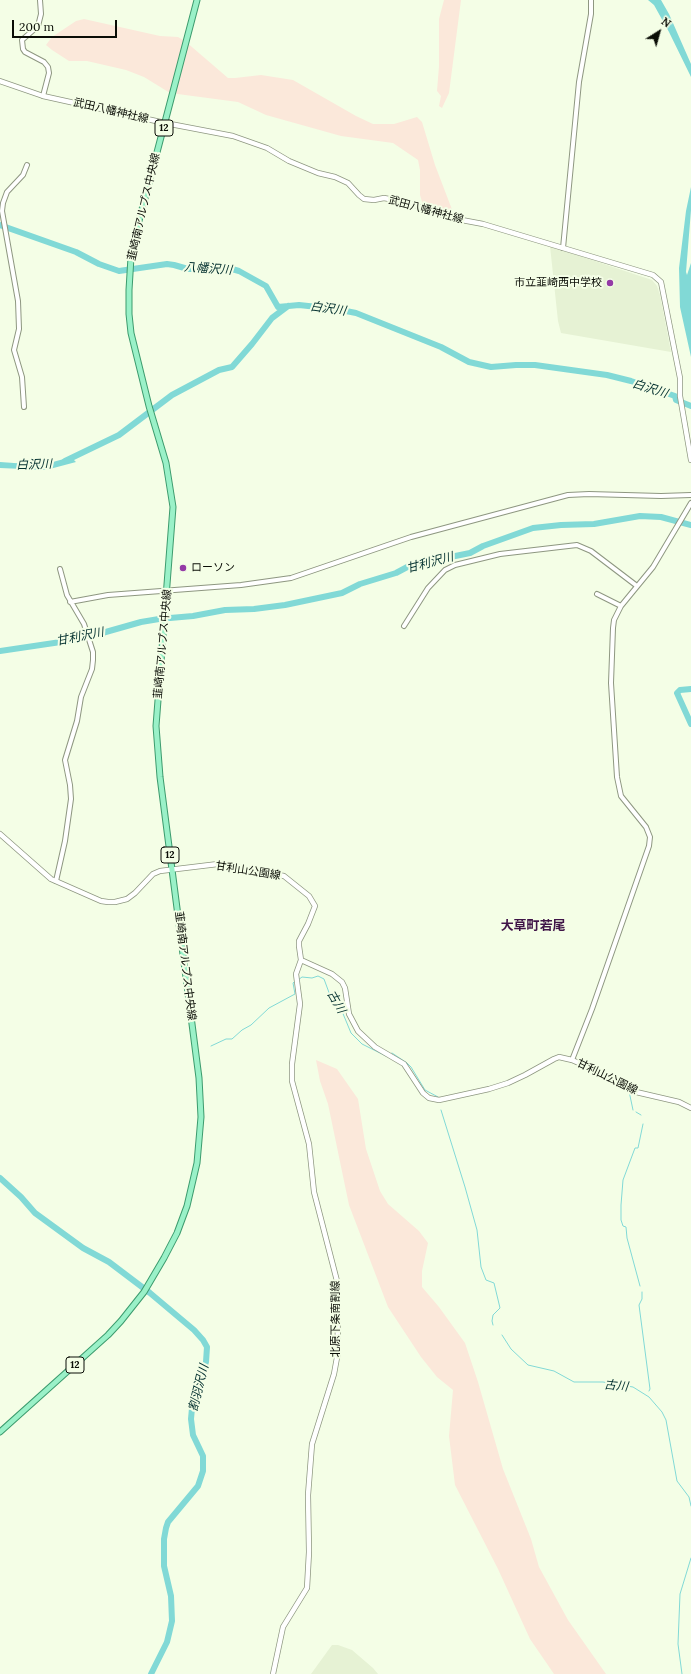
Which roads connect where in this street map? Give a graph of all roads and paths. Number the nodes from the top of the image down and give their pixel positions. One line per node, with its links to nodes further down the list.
1 (40, 0): 5 (street)
2 (197, 0): 6 (main road, 韮崎南アルプス中央線 / 12)
3 (591, 0): 8 (street)
4 (0, 81): 5 (main road, 武田八幡神社線)
5 (43, 96): 6 (main road, 武田八幡神社線)
6 (165, 123): 8 (main road, 武田八幡神社線); 15 (main road, 韮崎南アルプス中央線 / 12)
7 (27, 165): 9 (street)
8 (563, 248): 10 (main road, 武田八幡神社線)
9 (24, 407)
10 (691, 460)
11 (691, 494): 15 (street)
12 (691, 503): 14 (street)
13 (60, 569): 17 (street)
14 (637, 586): 18 (street); 19 (street)
15 (167, 591): 17 (street); 21 (main road, 韮崎南アルプス中央線 / 12)
16 (597, 594): 18 (street)
17 (70, 602): 22 (street)
18 (621, 606): 24 (street)
19 (404, 626)
20 (0, 834): 22 (main road, 甘利山公園線)
21 (172, 870): 22 (main road, 甘利山公園線); 23 (main road, 甘利山公園線); 26 (main road, 韮崎南アルプス中央線 / 12)
22 (56, 881)
23 (301, 960): 24 (main road, 甘利山公園線); 27 (main road, 北原下条南割線)
24 (572, 1060): 25 (main road, 甘利山公園線)
25 (691, 1108)
26 (0, 1432)
27 (273, 1674)

